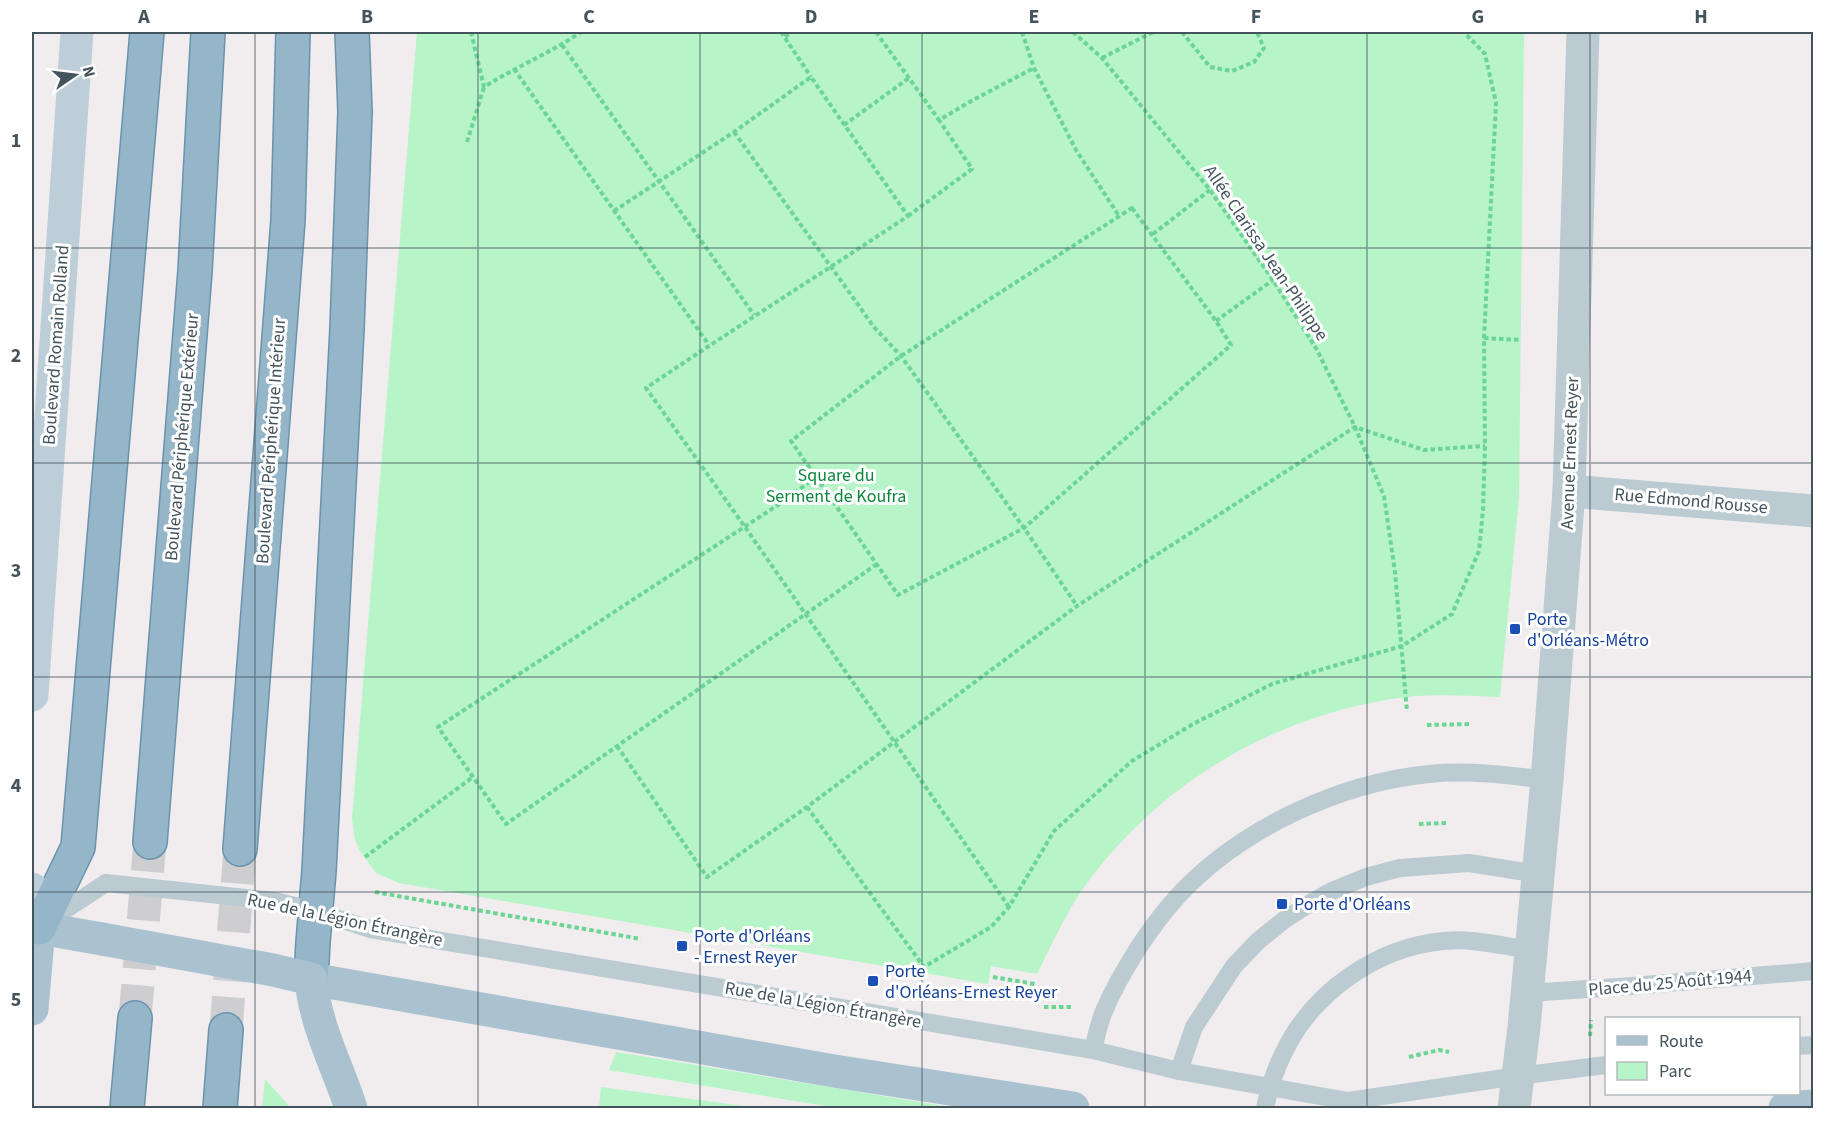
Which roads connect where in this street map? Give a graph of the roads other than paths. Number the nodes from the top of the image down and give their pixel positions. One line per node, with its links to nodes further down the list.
1 (77, 32): 9 (main road, Boulevard Romain Rolland)
2 (147, 32): 16 (highway)
3 (208, 32): 11 (highway, Boulevard Périphérique Extérieur)
4 (293, 32): 12 (highway, Boulevard Périphérique Intérieur)
5 (352, 32): 15 (highway)
6 (1583, 32): 7 (street, Avenue Ernest Reyer)
7 (1569, 491): 8 (street, Rue Edmond Rousse); 10 (street, Avenue Ernest Reyer)
8 (1814, 511)
9 (32, 695)
10 (1547, 780): 13 (street, Avenue Ernest Reyer); 24 (lane)
11 (150, 842)
12 (240, 849)
13 (1538, 874): 17 (street, Avenue Ernest Reyer); 26 (lane)
14 (32, 889): 16 (main road)
15 (315, 911): 16 (lane, Rue de la Légion Étrangère, bridge); 19 (highway); 24 (lane, Rue de la Légion Étrangère)
16 (35, 927): 19 (main road, bridge); 21 (main road)
17 (1531, 950): 20 (street, Avenue Ernest Reyer); 28 (lane)
18 (1814, 971): 20 (lane, Place du 25 Août 1944)
19 (311, 979): 32 (main road); 33 (main road)
20 (1527, 993): 27 (street, Avenue Ernest Reyer)
21 (32, 1009)
22 (135, 1018): 30 (highway)
23 (226, 1030): 31 (highway)
24 (1093, 1050): 26 (lane, Rue de la Légion Étrangère)
25 (1605, 1065): 27 (lane)
26 (1179, 1071): 28 (lane, Rue de la Légion Étrangère)
27 (1518, 1076): 28 (lane, Rue de la Légion Étrangère); 35 (street, Avenue Ernest Reyer)
28 (1269, 1087): 34 (lane)
29 (1814, 1106): 36 (main road)
30 (128, 1108)
31 (220, 1108)
32 (351, 1108)
33 (1072, 1108)
34 (1264, 1108)
35 (1514, 1108)
36 (1785, 1108)

